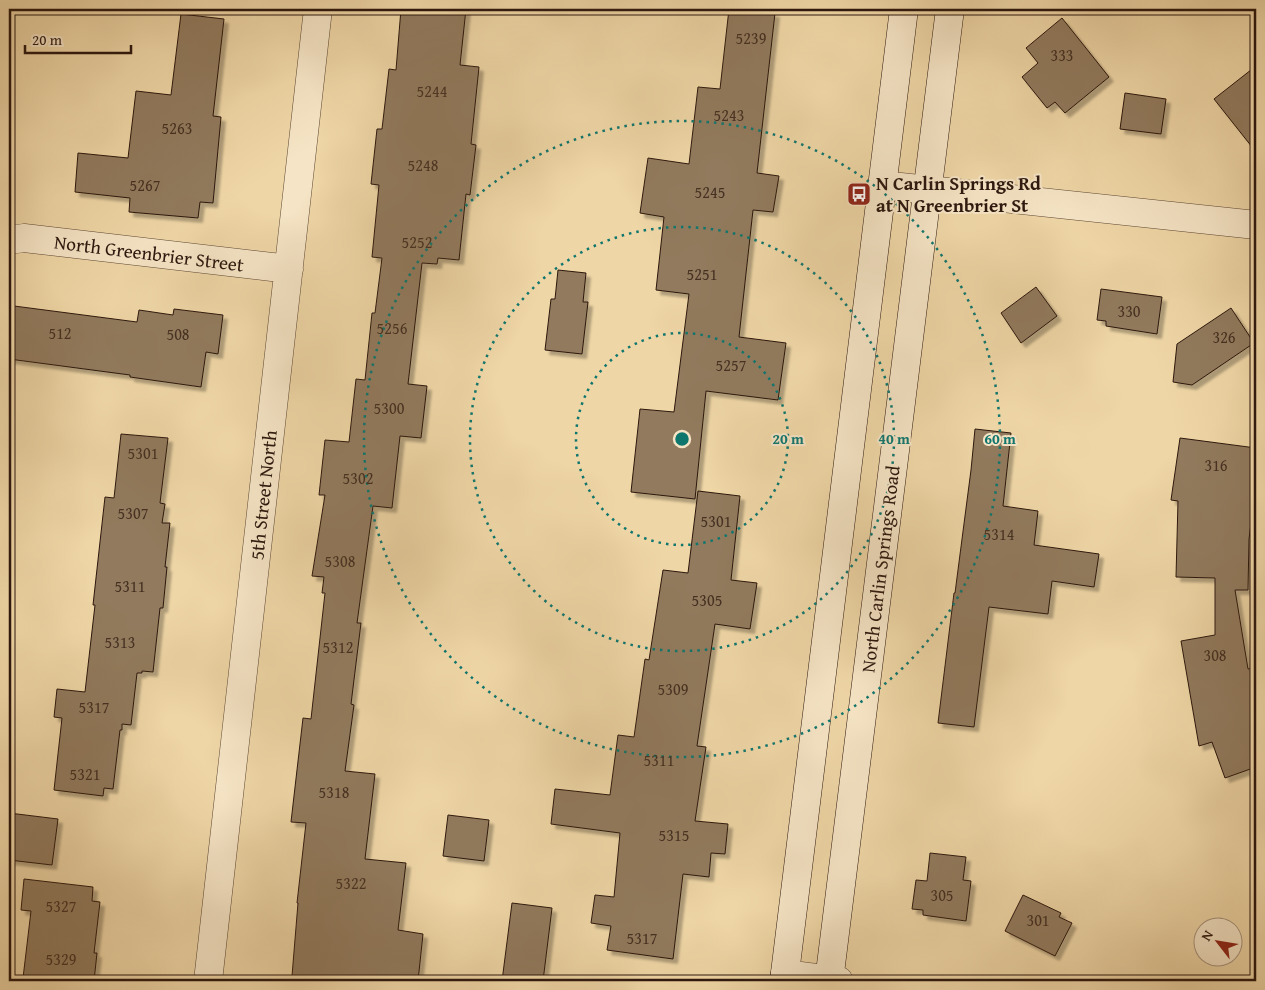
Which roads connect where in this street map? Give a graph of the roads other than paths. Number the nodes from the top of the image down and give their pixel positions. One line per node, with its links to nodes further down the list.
1 (318, 9): 8 (main road, 5th Street North)
2 (904, 9): 4 (main road)
3 (950, 9): 5 (main road, North Carlin Springs Road)
4 (882, 185): 5 (main road); 9 (main road)
5 (928, 190): 6 (main road); 11 (main road, North Carlin Springs Road)
6 (1256, 225)
7 (9, 240): 8 (main road, North Greenbrier Street)
8 (289, 269): 10 (main road, 5th Street North)
9 (785, 978): 11 (main road)
10 (208, 981)
11 (832, 981)

